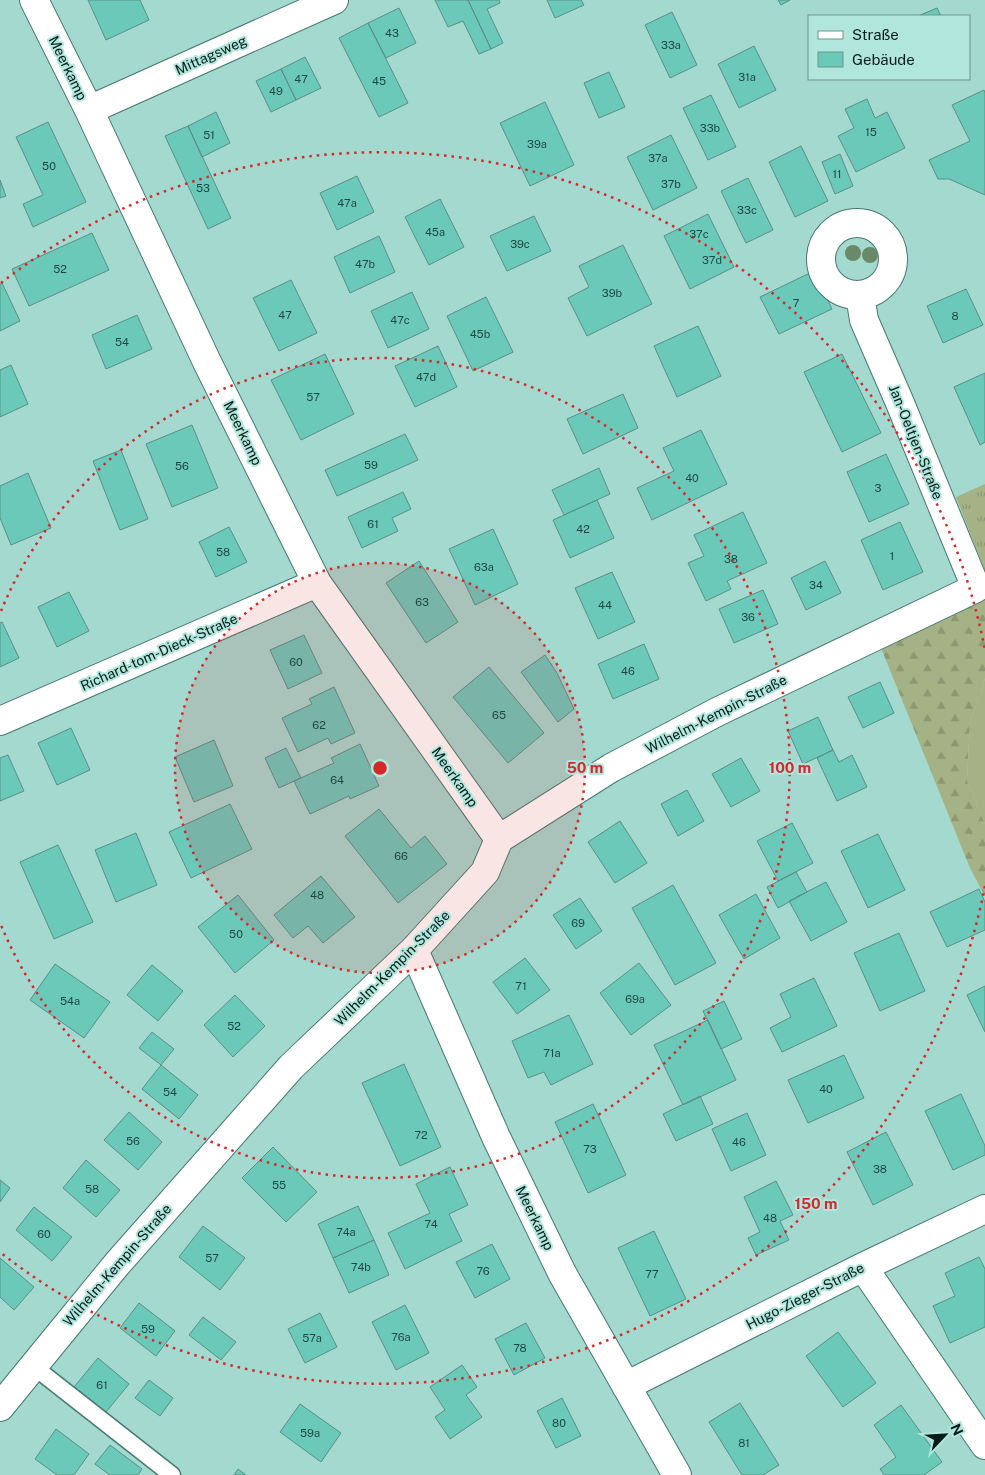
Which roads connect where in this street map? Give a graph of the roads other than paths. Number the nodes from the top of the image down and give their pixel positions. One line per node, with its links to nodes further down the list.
1 (34, 0): 3 (street, Meerkamp)
2 (334, 0): 3 (street, Mittagsweg)
3 (89, 110): 5 (street, Meerkamp)
4 (860, 295): 6 (street, Jan-Oeltjen-Straße)
5 (317, 583): 7 (street, Richard-tom-Dieck-Straße); 8 (street, Meerkamp)
6 (976, 588): 8 (street, Wilhelm-Kempin-Straße)
7 (0, 721)
8 (499, 838): 9 (street, Wilhelm-Kempin-Straße)
9 (414, 950): 12 (street, Wilhelm-Kempin-Straße); 13 (street, Meerkamp)
10 (985, 1208): 11 (street, Hugo-Zieger-Straße)
11 (863, 1267): 13 (street, Hugo-Zieger-Straße); 15 (street)
12 (33, 1366): 14 (street, Wilhelm-Kempin-Straße); 16 (lane)
13 (626, 1386): 17 (street, Meerkamp)
14 (0, 1407)
15 (985, 1445)
16 (172, 1475)
17 (677, 1475)

